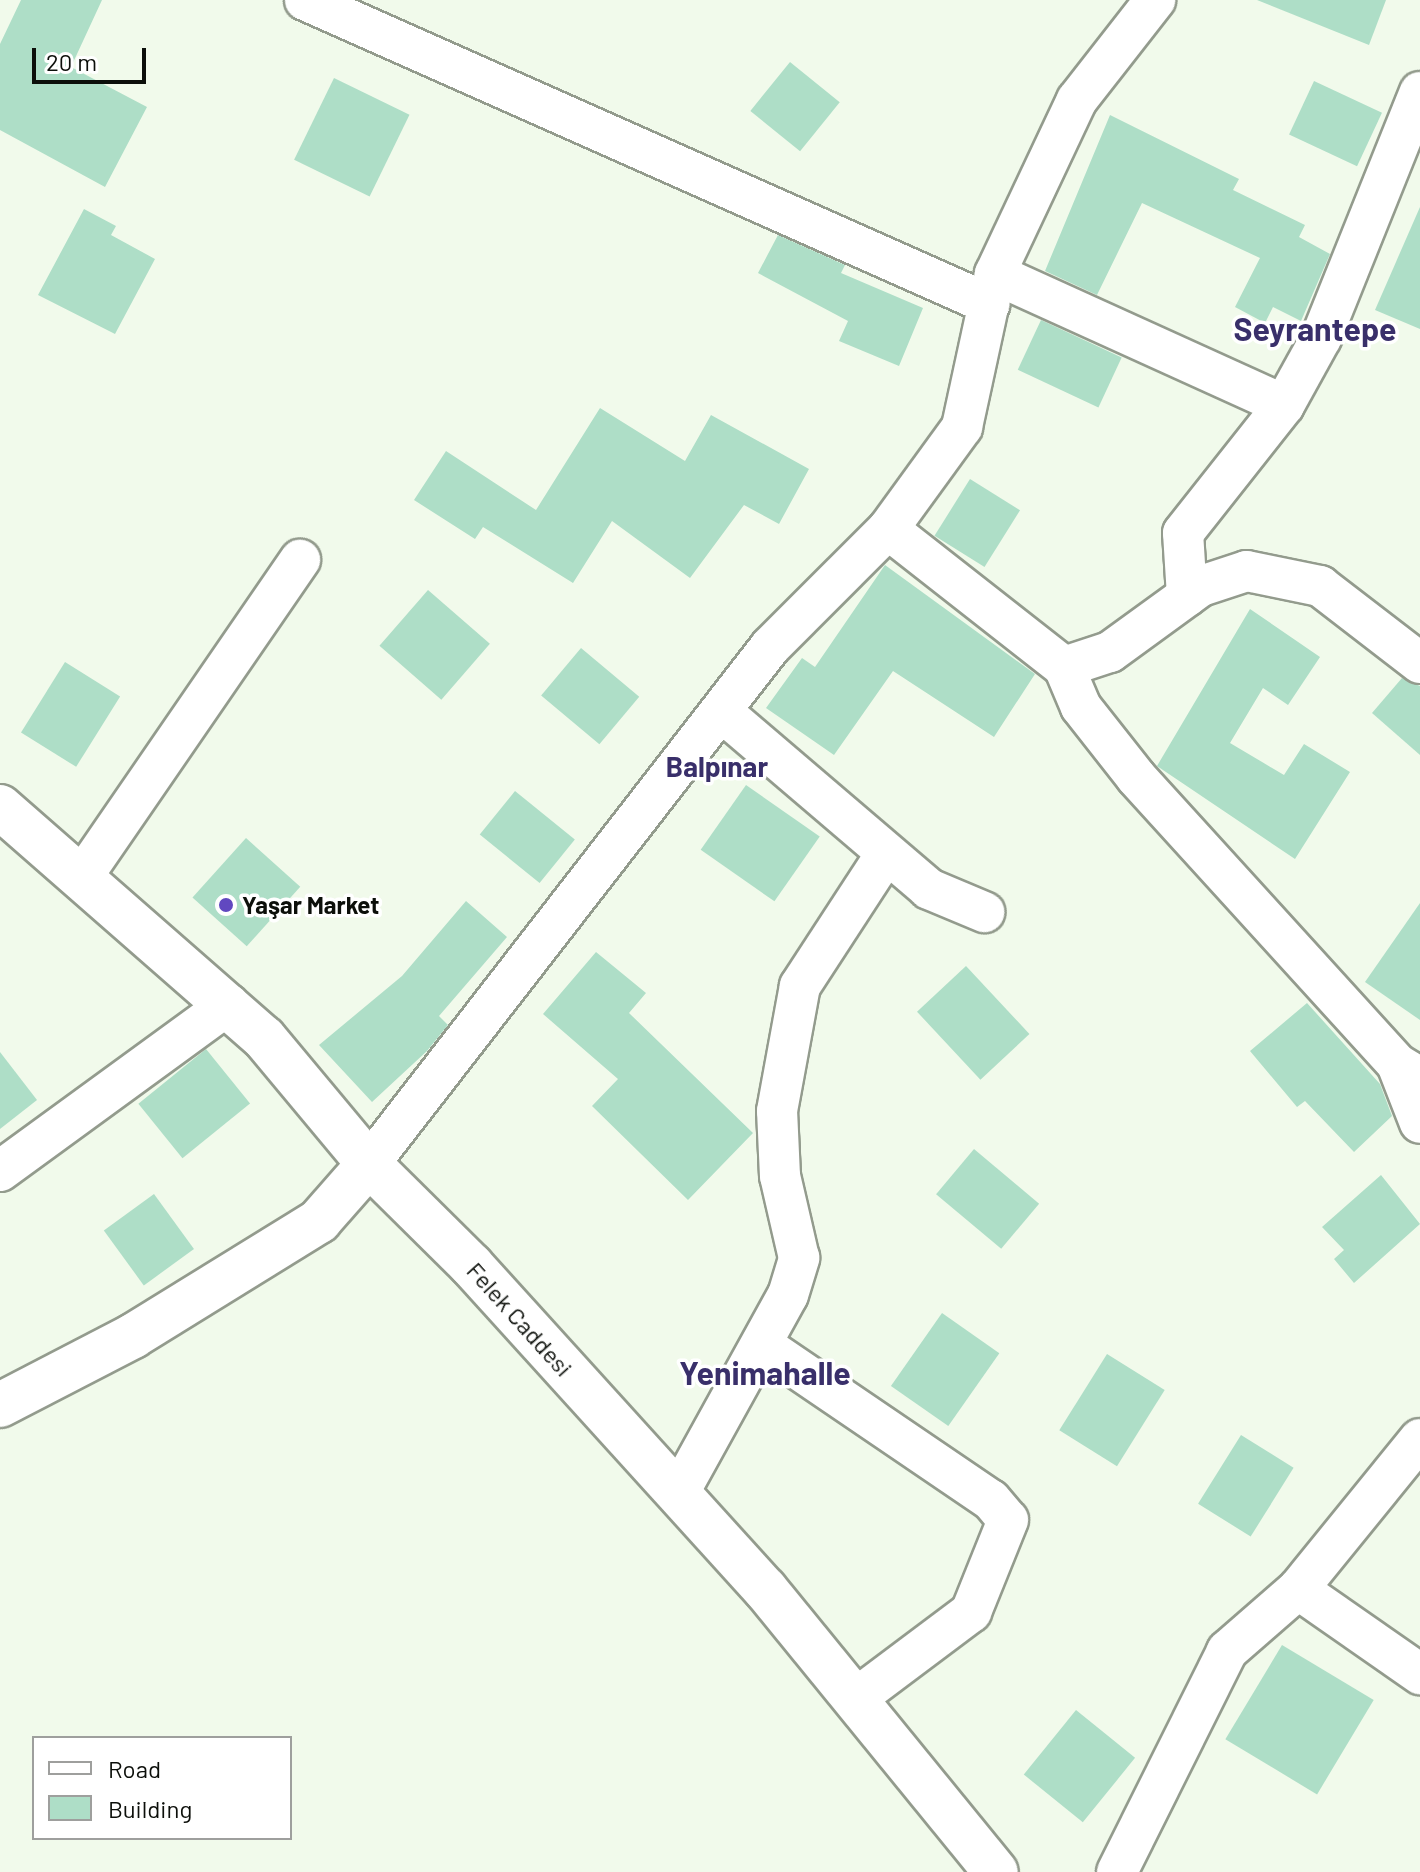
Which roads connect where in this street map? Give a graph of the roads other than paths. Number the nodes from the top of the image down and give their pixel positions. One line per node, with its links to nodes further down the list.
1 (305, 0): 4 (street)
2 (1155, 0): 4 (street)
3 (1420, 92): 5 (street)
4 (992, 289): 5 (street); 6 (street)
5 (1284, 405): 8 (street)
6 (888, 529): 10 (street); 11 (street)
7 (300, 560): 14 (street)
8 (1187, 596): 9 (street); 10 (street)
9 (1420, 663)
10 (1064, 667): 17 (street)
11 (722, 712): 13 (street); 19 (street)
12 (0, 807): 14 (street, Felek Caddesi)
13 (886, 854): 15 (street); 21 (street)
14 (82, 877): 16 (street, Felek Caddesi)
15 (984, 912)
16 (229, 1004): 19 (street, Felek Caddesi); 20 (street)
17 (1409, 1071): 18 (street)
18 (1420, 1123)
19 (369, 1164): 22 (street); 24 (street, Felek Caddesi)
20 (0, 1171)
21 (764, 1346): 24 (street); 27 (street)
22 (0, 1405)
23 (1420, 1439): 25 (street)
24 (678, 1494): 27 (street, Felek Caddesi)
25 (1298, 1589): 26 (street); 29 (street)
26 (1420, 1674)
27 (855, 1699): 28 (street, Felek Caddesi)
28 (996, 1872)
29 (1117, 1872)

